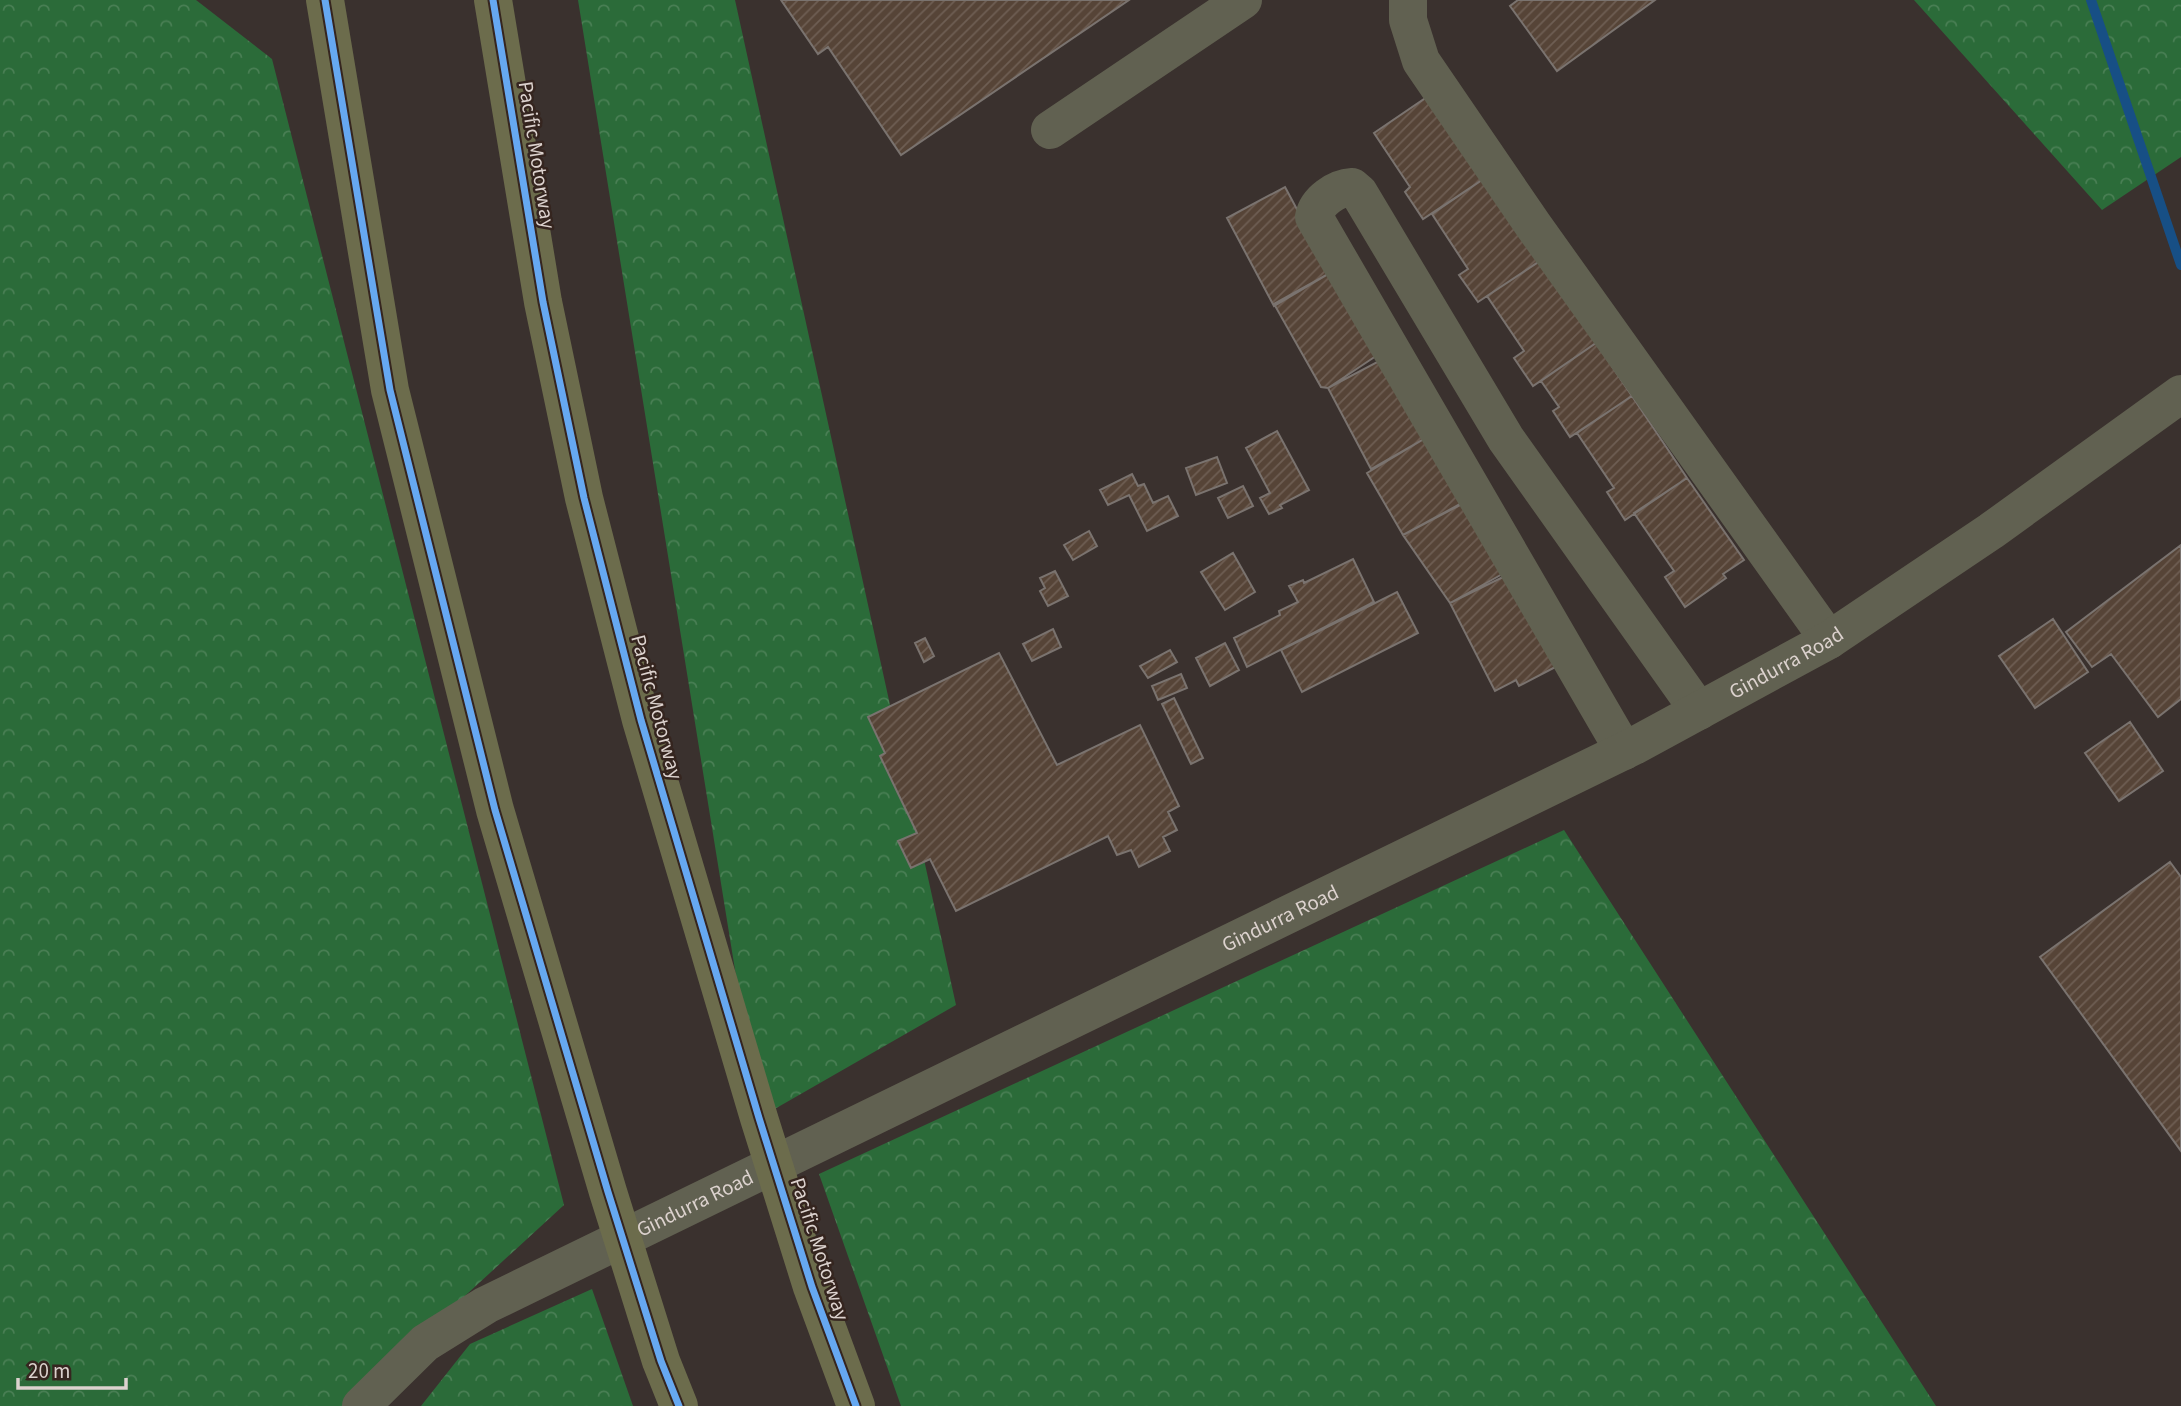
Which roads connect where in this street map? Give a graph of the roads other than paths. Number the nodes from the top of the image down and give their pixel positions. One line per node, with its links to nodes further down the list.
1 (326, 0): 11 (highway)
2 (493, 0): 12 (highway, Pacific Motorway)
3 (1242, 0): 5 (street)
4 (1408, 0): 7 (street)
5 (1050, 130)
6 (2181, 394): 7 (street, Gindurra Road)
7 (1829, 640): 8 (street, Gindurra Road)
8 (1699, 711): 9 (street, Gindurra Road); 9 (street)
9 (1625, 751): 10 (street, Gindurra Road)
10 (361, 1406)
11 (679, 1406)
12 (856, 1406)

